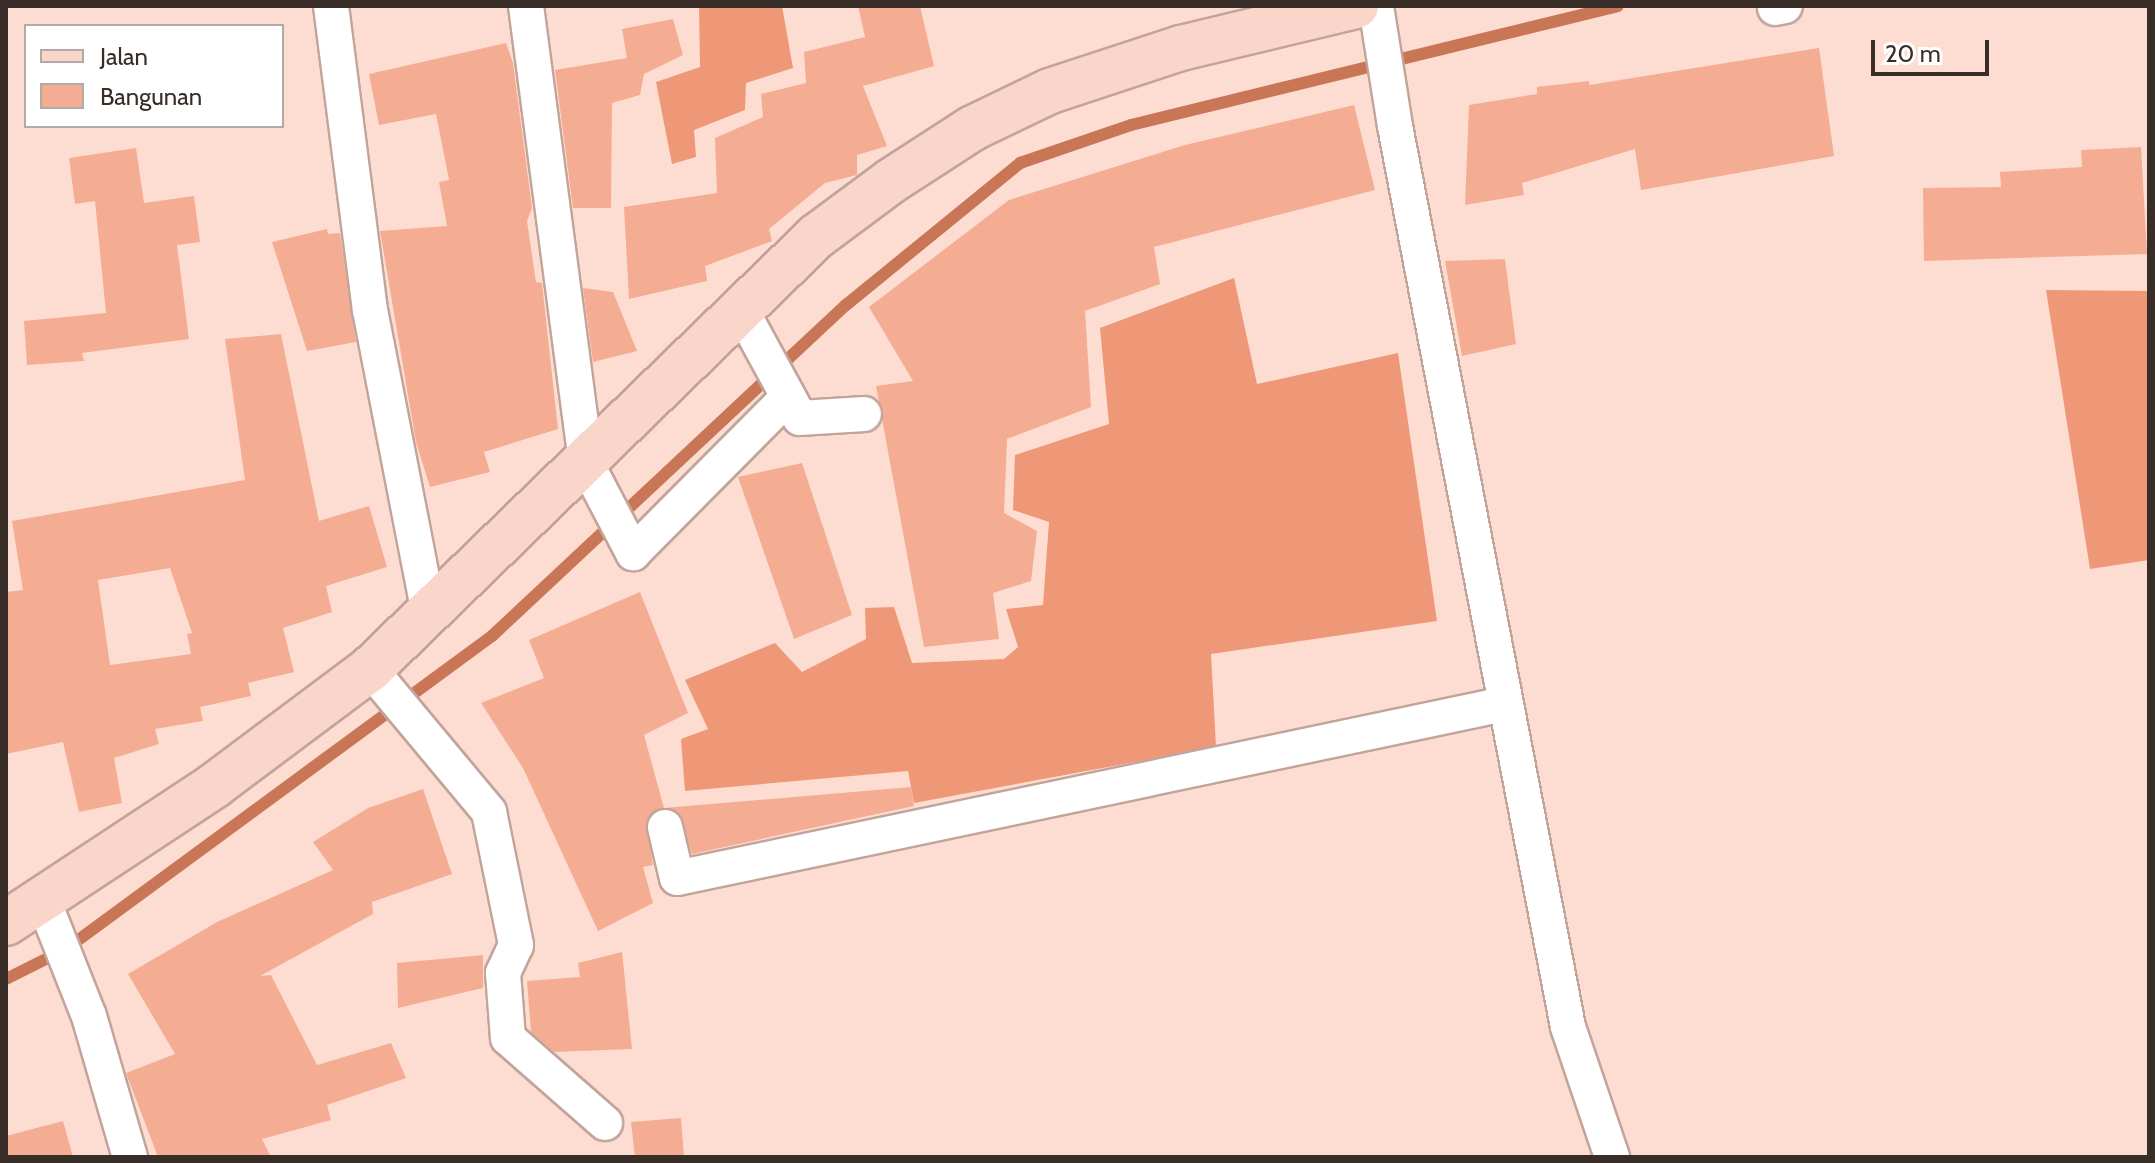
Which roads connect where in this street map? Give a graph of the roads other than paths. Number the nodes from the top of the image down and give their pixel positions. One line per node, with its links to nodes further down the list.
1 (331, 6): 8 (street)
2 (526, 6): 7 (street)
3 (1371, 12): 4 (main road); 10 (street)
4 (741, 310): 5 (street); 7 (main road)
5 (786, 393): 6 (street); 7 (street)
6 (864, 414)
7 (586, 463): 8 (main road)
8 (429, 613): 9 (main road)
9 (378, 678): 12 (main road); 14 (street)
10 (1505, 704): 11 (street); 16 (street)
11 (665, 827)
12 (49, 912): 13 (main road); 15 (street)
13 (6, 923)
14 (605, 1123)
15 (130, 1157)
16 (1612, 1157)

